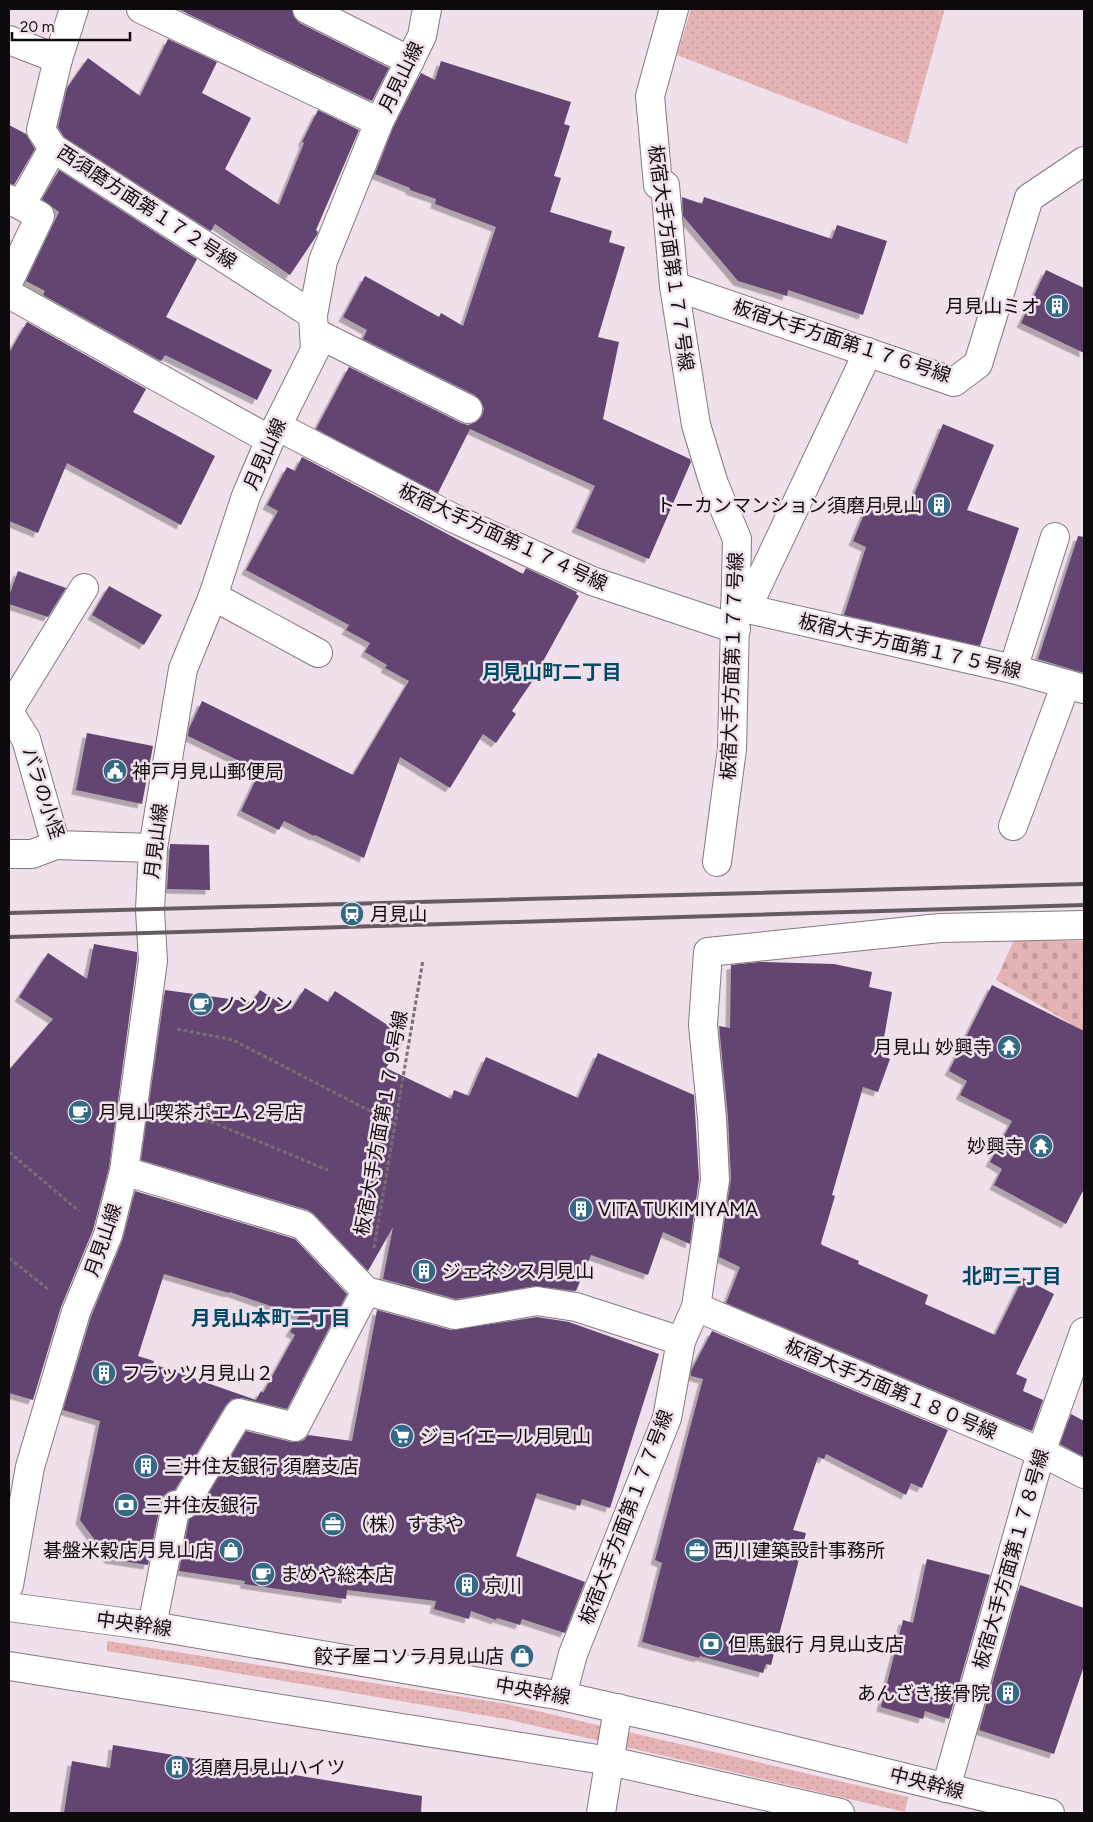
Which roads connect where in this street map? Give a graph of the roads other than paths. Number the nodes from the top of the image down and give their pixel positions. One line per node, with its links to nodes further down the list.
1 (74, 9): 7 (street, 西須磨方面第１７２号線)
2 (141, 9): 9 (street)
3 (307, 9): 8 (street)
4 (427, 9): 8 (street, 月見山線)
5 (674, 9): 14 (street, 板宿大手方面第１７７号線)
6 (9, 40): 7 (street)
7 (58, 59): 10 (street, 西須磨方面第１７２号線)
8 (410, 61): 9 (street, 月見山線)
9 (379, 122): 16 (street, 月見山線)
10 (53, 148): 12 (street); 16 (street, 西須磨方面第１７２号線)
11 (1084, 161): 17 (street, 板宿大手方面第１７６号線)
12 (15, 202): 13 (street)
13 (9, 281)
14 (674, 286): 17 (street, 板宿大手方面第１７６号線); 23 (street, 板宿大手方面第１７７号線)
15 (9, 294): 19 (street, 板宿大手方面第１７４号線)
16 (313, 323): 18 (street, 西須磨方面第１７２号線); 19 (street, 月見山線)
17 (868, 352): 23 (street)
18 (468, 409)
19 (274, 433): 22 (street, 月見山線); 23 (street, 板宿大手方面第１７４号線)
20 (1055, 537): 25 (street)
21 (84, 588): 27 (street)
22 (212, 596): 24 (street); 30 (street, 月見山線)
23 (739, 614): 25 (street, 板宿大手方面第１７５号線); 32 (street, 板宿大手方面第１７７号線)
24 (318, 653)
25 (1013, 669): 26 (street, 板宿大手方面第１７５号線)
26 (1075, 686): 28 (street)
27 (9, 711): 29 (street, バラの小怪)
28 (1013, 826)
29 (56, 845): 30 (street, バラの小怪); 31 (street)
30 (153, 848): 34 (street, 月見山線)
31 (9, 854)
32 (717, 862)
33 (1084, 924): 36 (street, 板宿大手方面第１７７号線)
34 (124, 1171): 35 (street); 41 (street, 月見山線)
35 (366, 1291): 38 (street); 43 (street)
36 (696, 1307): 38 (street, 板宿大手方面第１７７号線); 39 (street, 板宿大手方面第１８０号線)
37 (1084, 1332): 39 (street, 板宿大手方面第１７８号線)
38 (680, 1341): 45 (street, 板宿大手方面第１７７号線)
39 (1041, 1452): 40 (street, 板宿大手方面第１８０号線); 48 (street, 板宿大手方面第１７８号線)
40 (1084, 1474)
41 (9, 1586)
42 (9, 1607): 43 (street, 中央幹線)
43 (152, 1626): 45 (street, 中央幹線)
44 (9, 1666): 47 (street)
45 (562, 1696): 46 (street, 中央幹線)
46 (618, 1708): 47 (street); 48 (street, 中央幹線)
47 (610, 1761): 49 (street); 50 (street)
48 (946, 1788): 51 (street, 中央幹線)
49 (601, 1813)
50 (840, 1813)
51 (1050, 1813)

